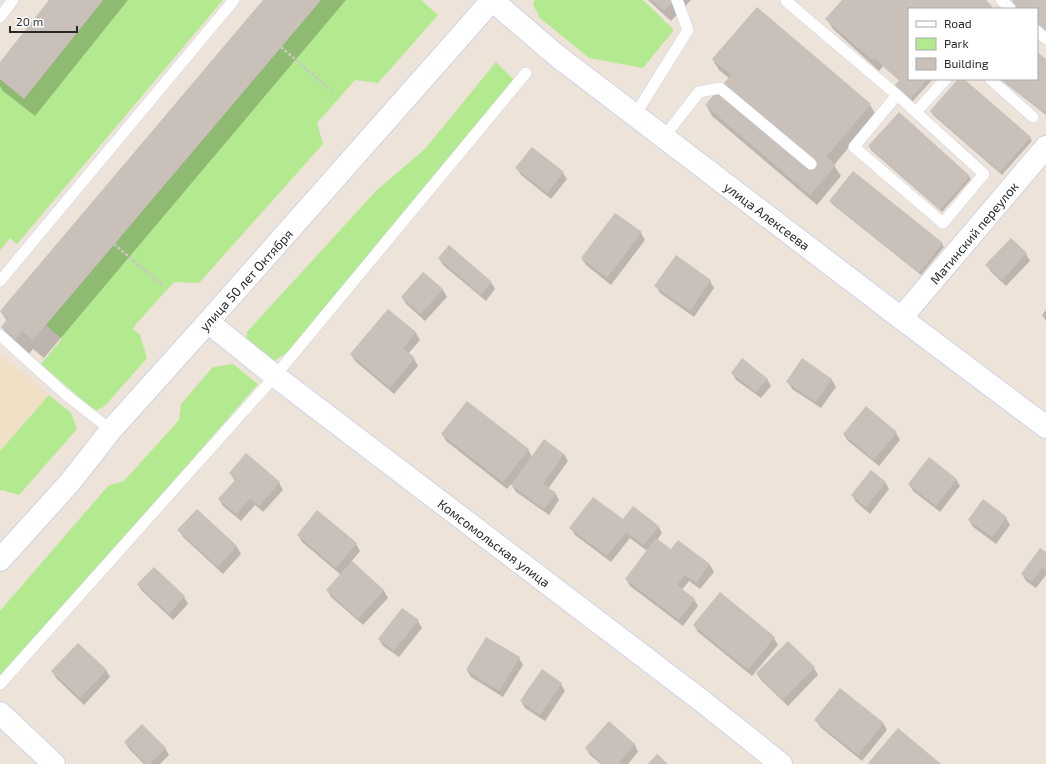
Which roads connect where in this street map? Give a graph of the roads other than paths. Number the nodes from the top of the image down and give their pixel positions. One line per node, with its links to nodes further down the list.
1 (13, 0): 8 (lane)
2 (234, 0): 21 (lane)
3 (492, 0): 16 (main road, улица Алексеева); 23 (main road, улица 50 лет Октября)
4 (677, 0): 16 (lane)
5 (786, 0): 14 (lane)
6 (1001, 0): 7 (lane)
7 (1009, 8)
8 (0, 17)
9 (1038, 33): 10 (lane)
10 (1046, 39)
11 (526, 74): 25 (lane)
12 (945, 80): 15 (lane)
13 (991, 80): 17 (lane)
14 (897, 95): 15 (lane); 15 (lane)
15 (916, 112)
16 (635, 115): 18 (main road, улица Алексеева)
17 (1033, 117)
18 (664, 137): 20 (lane); 22 (main road, улица Алексеева)
19 (1046, 147): 22 (main road, Матинский переулок)
20 (811, 164)
21 (0, 281)
22 (901, 318): 26 (main road, улица Алексеева)
23 (208, 322): 25 (main road, Комсомольская улица); 27 (main road, улица 50 лет Октября)
24 (0, 335): 27 (lane)
25 (275, 376): 29 (lane); 32 (main road, Комсомольская улица)
26 (1046, 427)
27 (111, 430): 28 (main road, улица 50 лет Октября)
28 (0, 560)
29 (0, 684)
30 (0, 712): 31 (main road)
31 (54, 764)
32 (780, 764)

